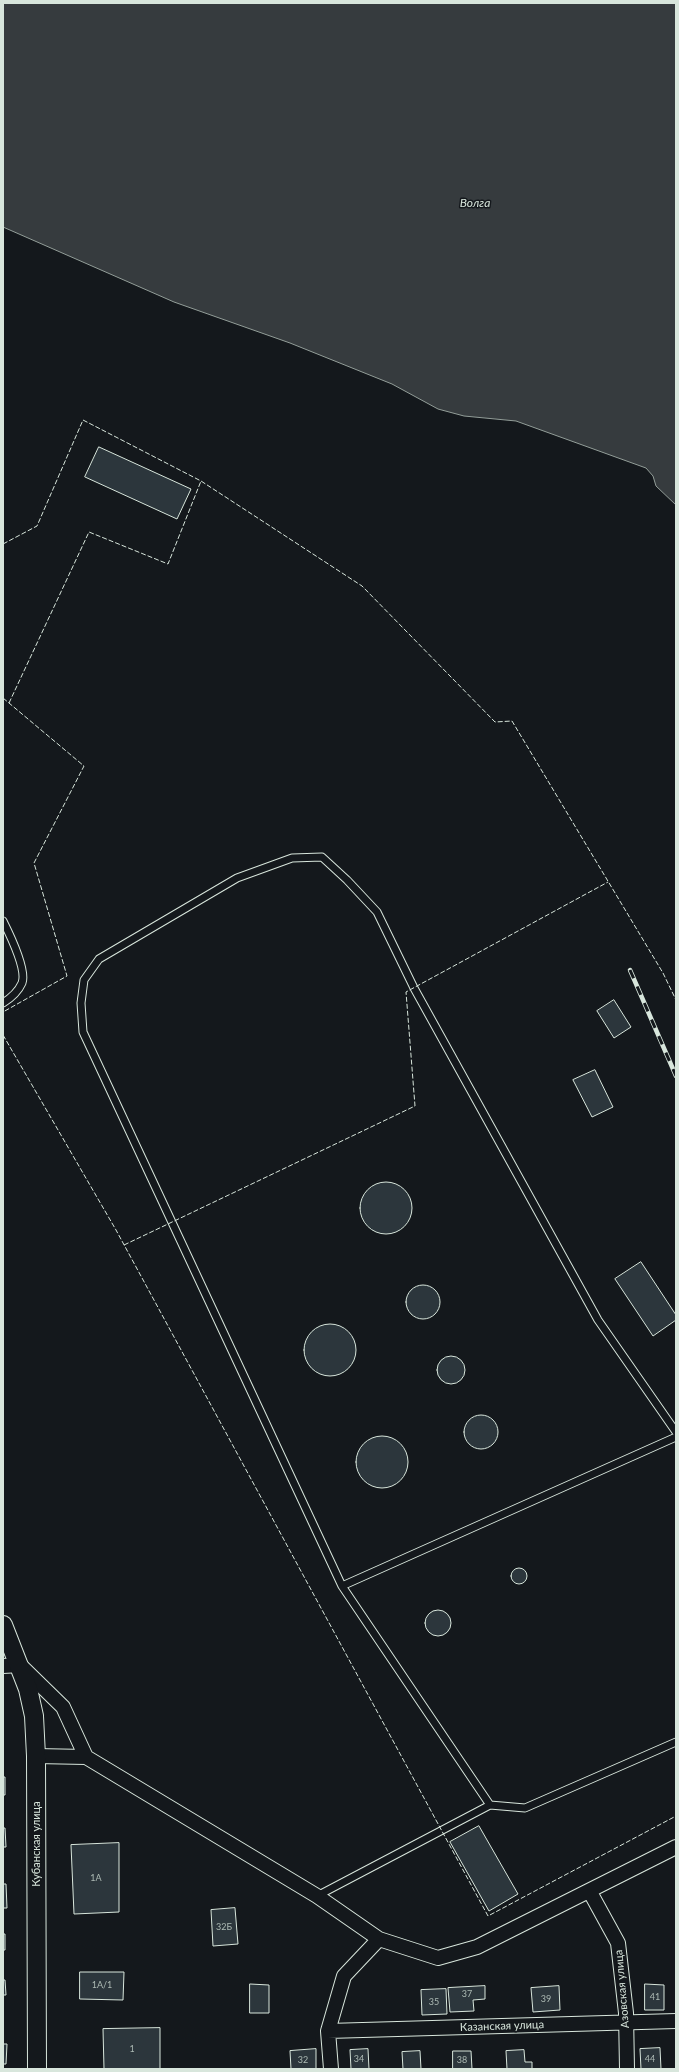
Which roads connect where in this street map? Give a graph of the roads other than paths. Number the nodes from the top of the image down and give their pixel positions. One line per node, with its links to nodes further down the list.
1 (3, 921): 2 (lane)
2 (3, 1003)
3 (676, 1432): 5 (lane)
4 (676, 1436): 5 (lane)
5 (342, 1586): 11 (lane)
6 (3, 1625): 7 (street, Кубанская улица)
7 (12, 1666): 9 (street, Кубанская улица); 10 (street)
8 (676, 1742): 11 (lane)
9 (36, 1756): 10 (street); 19 (street, Кубанская улица)
10 (86, 1757): 14 (street)
11 (490, 1805): 14 (lane)
12 (676, 1848): 13 (street)
13 (590, 1892): 15 (street); 17 (street, Азовская улица)
14 (317, 1896): 15 (street)
15 (379, 1940): 18 (street)
16 (676, 2021): 17 (street, Казанская улица)
17 (626, 2022): 18 (street, Казанская улица); 21 (street, Азовская улица)
18 (328, 2031): 20 (street)
19 (37, 2069)
20 (331, 2069)
21 (627, 2069)

